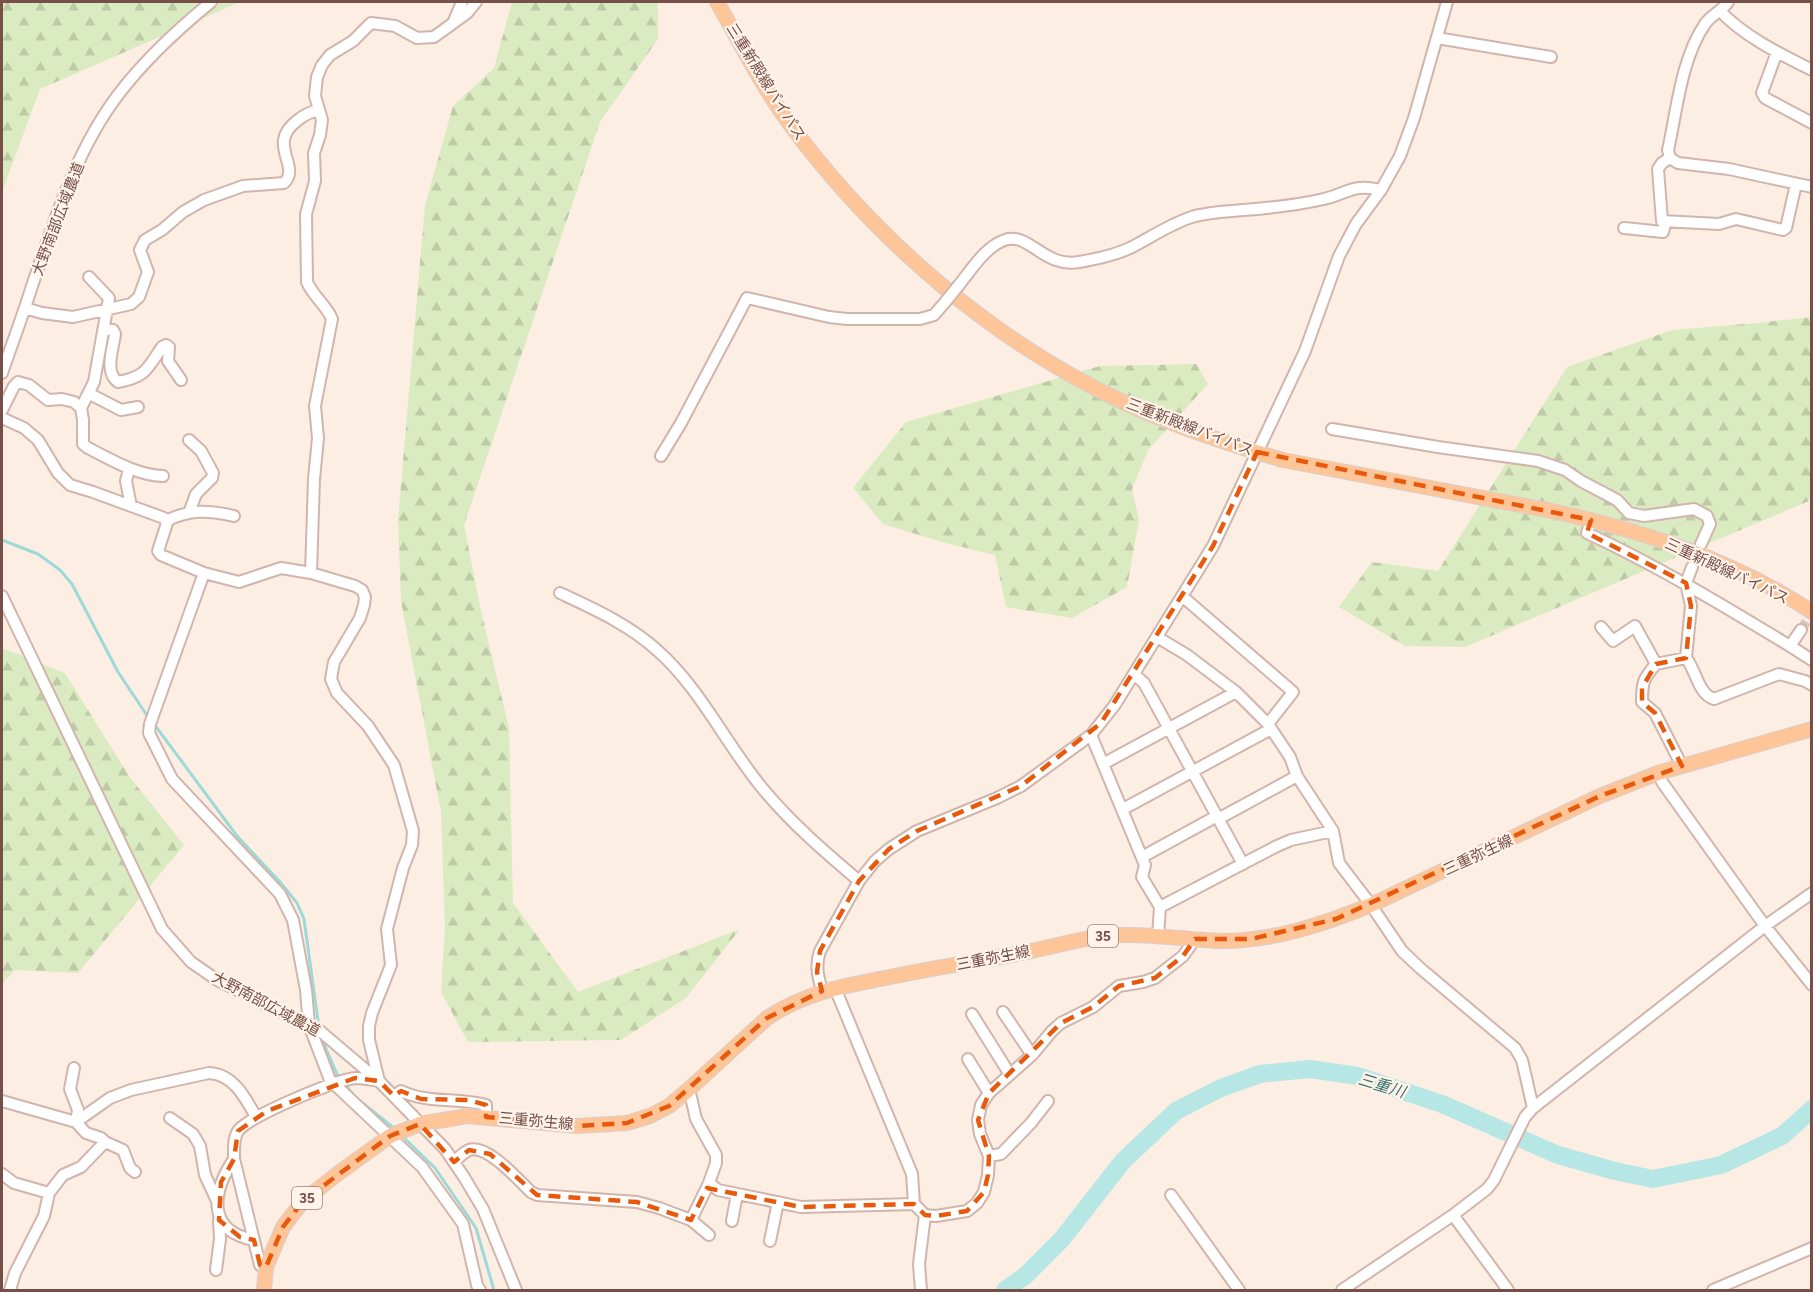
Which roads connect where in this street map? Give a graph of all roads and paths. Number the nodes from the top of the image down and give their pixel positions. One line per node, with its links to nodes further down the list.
1 (212, 2): 22 (street, 大野南部広域農道)
2 (462, 2): 8 (street)
3 (476, 2): 8 (street)
4 (717, 2): 34 (main road, 三重新殿線バイパス)
5 (1447, 2): 9 (street)
6 (1728, 2): 7 (street)
7 (1720, 11): 10 (street); 15 (street)
8 (454, 21): 13 (street)
9 (1437, 38): 11 (street); 18 (street)
10 (1777, 52): 12 (street); 14 (street)
11 (1551, 57)
12 (1812, 70)
13 (319, 111): 23 (street); 46 (street)
14 (1812, 123)
15 (1670, 158): 16 (street); 19 (street)
16 (1796, 184): 17 (street); 19 (street)
17 (1812, 187)
18 (1381, 190): 34 (street); 35 (street, bridge)
19 (1666, 221): 20 (street)
20 (1624, 228)
21 (89, 277): 23 (street)
22 (25, 308): 23 (street); 25 (street, 大野南部広域農道)
23 (107, 310): 24 (street)
24 (104, 329): 26 (street); 27 (street)
25 (2, 373)
26 (181, 380)
27 (90, 394): 28 (street); 29 (street)
28 (138, 407)
29 (81, 408): 30 (street); 36 (street)
30 (2, 410)
31 (2, 418): 38 (street)
32 (1332, 429): 43 (street)
33 (189, 440): 39 (street)
34 (1257, 452): 41 (main road, 三重新殿線バイパス); 49 (street)
35 (661, 456)
36 (129, 468): 37 (street); 38 (street)
37 (163, 476)
38 (131, 506): 42 (street)
39 (189, 513): 40 (street); 42 (street)
40 (234, 516)
41 (1591, 520): 47 (street); 51 (main road, 三重新殿線バイパス)
42 (166, 521): 45 (street)
43 (1701, 544)
44 (1692, 567): 47 (street)
45 (204, 573): 46 (street); 87 (street)
46 (311, 573): 92 (street)
47 (1686, 583): 55 (street); 56 (street)
48 (560, 593): 76 (street)
49 (1182, 596): 54 (street); 62 (street)
50 (2, 597): 87 (street, 大野南部広域農道)
51 (1812, 612)
52 (1601, 627): 58 (street)
53 (1801, 630): 55 (street)
54 (1157, 637): 59 (street); 61 (street)
55 (1790, 646): 57 (street)
56 (1686, 658): 58 (street); 60 (street)
57 (1812, 660)
58 (1656, 664): 67 (street)
59 (1134, 674): 63 (street); 65 (street)
60 (1812, 686)
61 (1236, 692): 62 (street); 63 (street)
62 (1270, 727): 68 (street); 70 (street)
63 (1168, 728): 66 (street); 68 (street)
64 (1812, 729): 67 (main road, 三重弥生線 / 35)
65 (1090, 735): 66 (street); 76 (street)
66 (1103, 764): 71 (street)
67 (1682, 766): 69 (main road, 三重弥生線 / 35)
68 (1192, 772): 71 (street); 72 (street)
69 (1658, 773): 78 (main road, 三重弥生線 / 35); 80 (street)
70 (1297, 776): 72 (street); 73 (street)
71 (1123, 809): 74 (street)
72 (1217, 818): 74 (street); 75 (street)
73 (1333, 831): 75 (street); 78 (street)
74 (1142, 856): 79 (street)
75 (1243, 864): 79 (street)
76 (860, 880): 84 (street)
77 (1812, 893): 80 (street)
78 (1371, 905): 82 (main road, 三重弥生線 / 35); 99 (street)
79 (1160, 907): 81 (street)
80 (1765, 926): 83 (street); 99 (street)
81 (1158, 936): 82 (main road, 三重弥生線 / 35); 84 (main road, 三重弥生線 / 35)
82 (1195, 939): 88 (street)
83 (1812, 985)
84 (829, 989): 94 (main road, 三重弥生線 / 35); 118 (street)
85 (1003, 1012): 88 (street)
86 (972, 1014): 91 (street)
87 (309, 1025): 92 (street, 大野南部広域農道); 93 (street)
88 (1032, 1055): 91 (street)
89 (969, 1059): 95 (street)
90 (74, 1068): 103 (street)
91 (1009, 1073): 95 (street)
92 (379, 1081): 93 (street); 96 (street, 大野南部広域農道)
93 (335, 1084): 100 (street); 105 (street)
94 (687, 1091): 101 (main road, 三重弥生線 / 35); 112 (street)
95 (989, 1093): 107 (street)
96 (394, 1096): 101 (street); 104 (street, 大野南部広域農道)
97 (2, 1101): 103 (street)
98 (1048, 1101): 107 (street)
99 (1533, 1108): 120 (street)
100 (256, 1117): 103 (street); 108 (street)
101 (486, 1117): 104 (main road, 三重弥生線 / 35)
102 (171, 1118): 117 (street)
103 (76, 1122): 106 (street)
104 (420, 1124): 105 (main road, 三重弥生線 / 35); 109 (street, 大野南部広域農道)
105 (396, 1134): 128 (main road, 三重弥生線 / 35); 132 (street)
106 (105, 1142): 110 (street); 113 (street)
107 (989, 1156): 119 (street)
108 (234, 1159): 117 (street); 125 (street)
109 (454, 1162): 122 (street); 133 (street, 大野南部広域農道)
110 (135, 1172)
111 (2, 1174): 113 (street)
112 (709, 1183): 114 (street); 122 (street)
113 (49, 1193): 130 (street)
114 (737, 1194): 116 (street); 123 (street)
115 (1171, 1194): 135 (street)
116 (778, 1202): 118 (street); 126 (street)
117 (218, 1204): 121 (street)
118 (914, 1204): 119 (street)
119 (925, 1215): 134 (street)
120 (1453, 1215): 136 (street); 137 (street)
121 (219, 1220): 125 (street); 129 (street)
122 (691, 1220): 124 (street)
123 (732, 1221)
124 (709, 1235)
125 (254, 1240): 128 (street)
126 (770, 1241)
127 (1812, 1248): 138 (street)
128 (266, 1267): 131 (main road, 三重弥生線 / 35)
129 (216, 1270)
130 (10, 1290)
131 (264, 1290)
132 (480, 1290)
133 (516, 1290)
134 (921, 1290)
135 (1239, 1290)
136 (1342, 1290)
137 (1508, 1290)
138 (1713, 1290)

